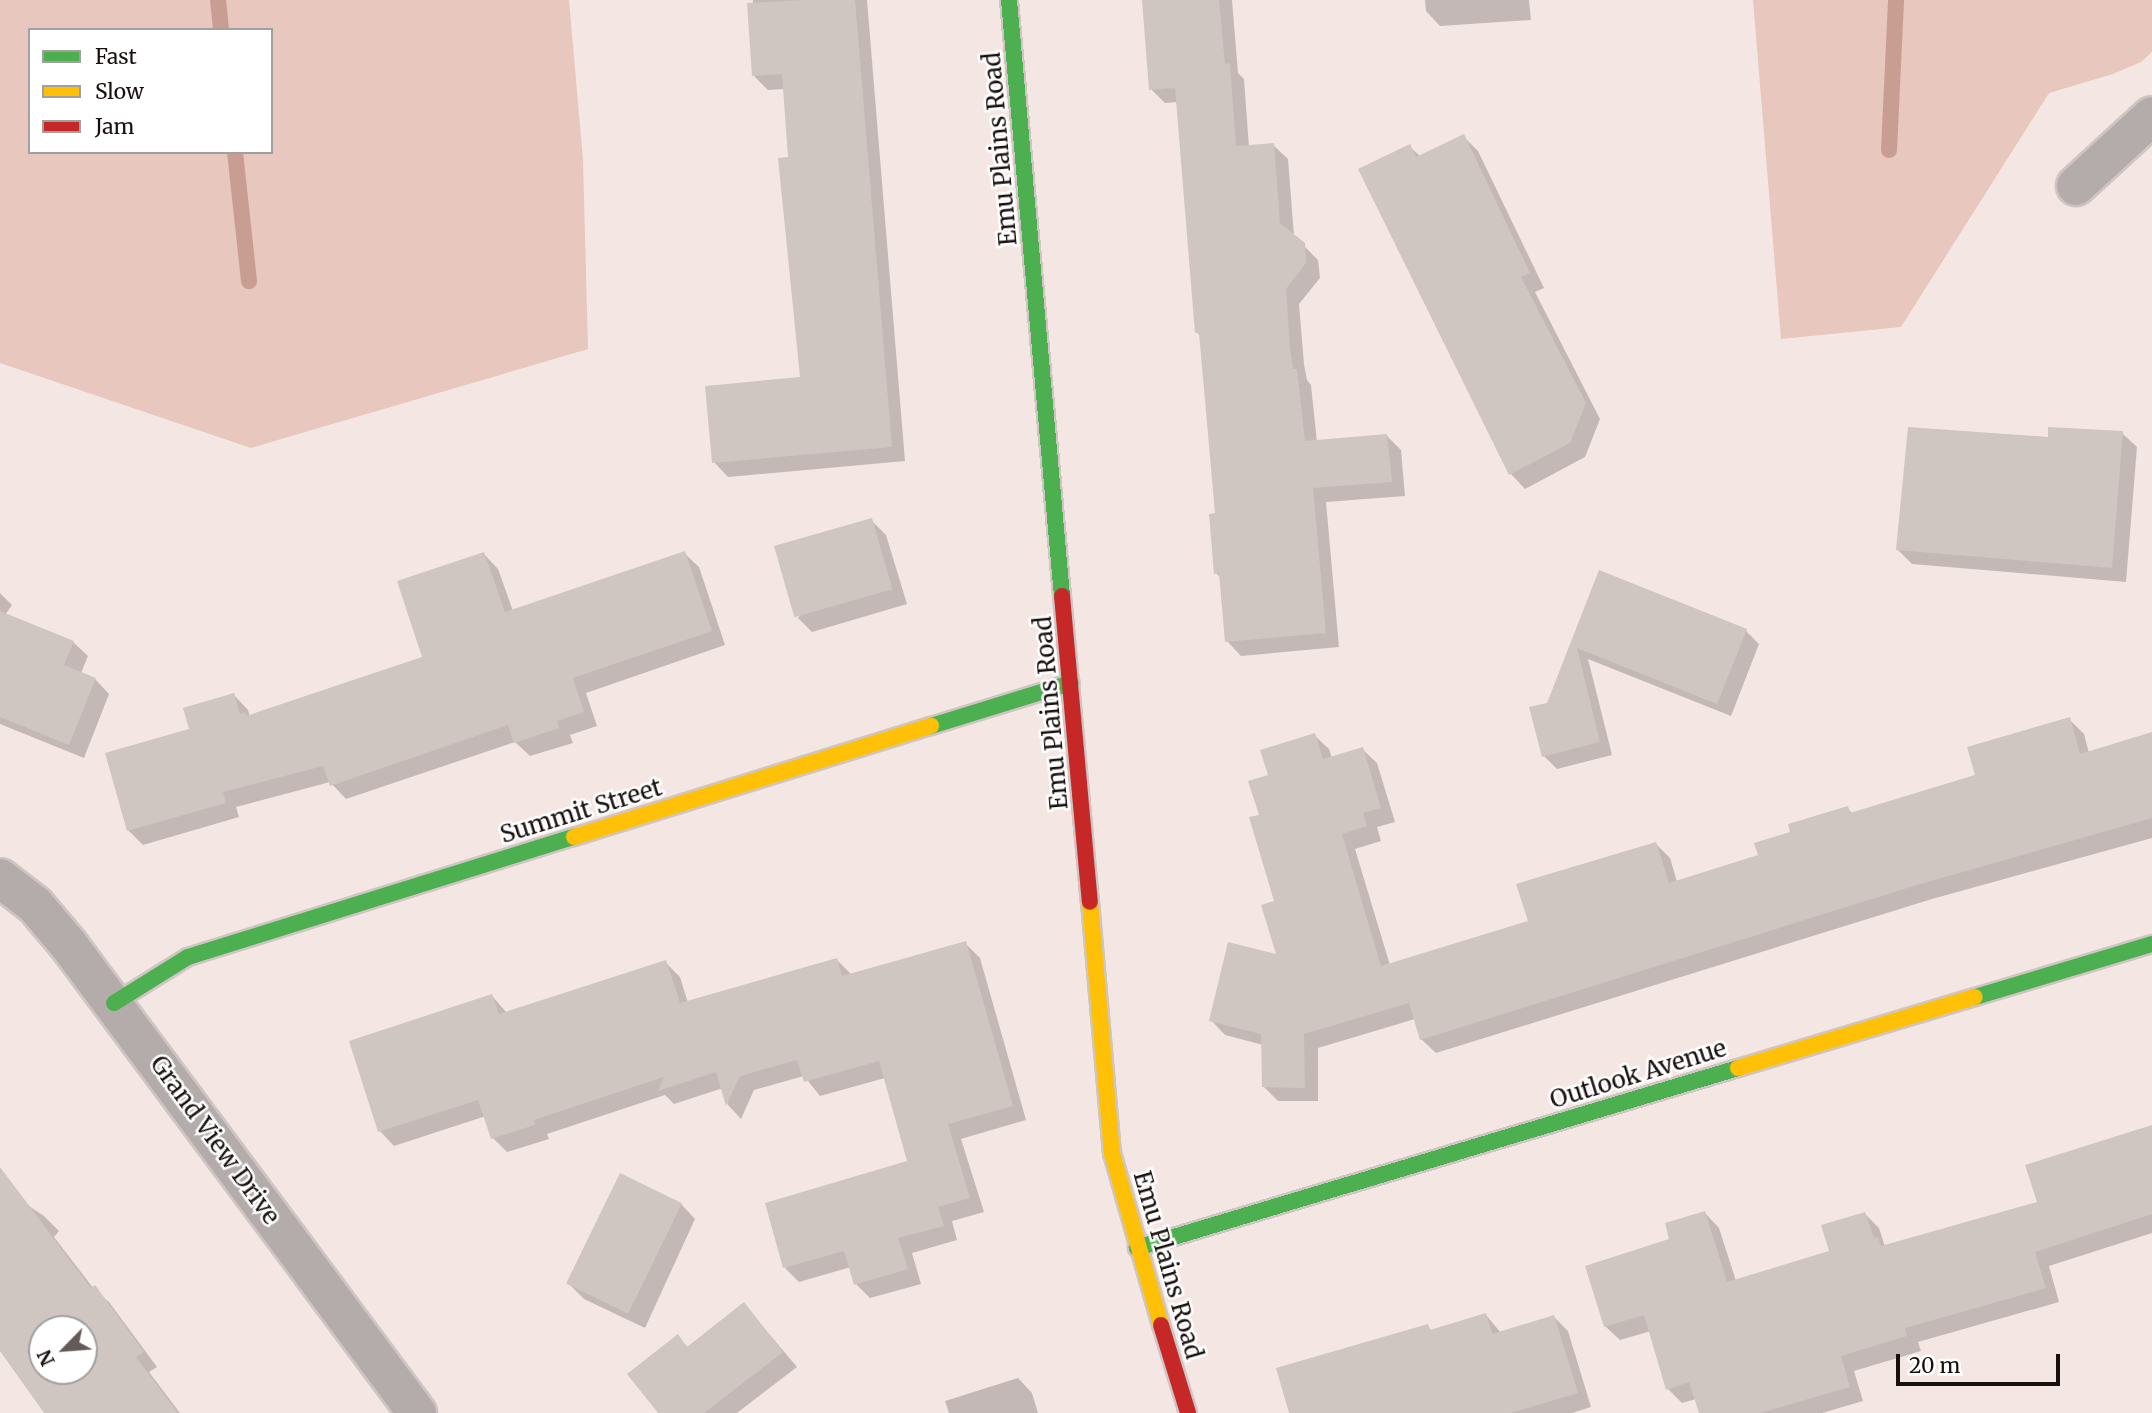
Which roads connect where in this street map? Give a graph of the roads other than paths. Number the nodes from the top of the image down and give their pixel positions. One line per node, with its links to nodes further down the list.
1 (1009, 0): 4 (street, Emu Plains Road)
2 (2152, 116): 3 (street)
3 (2076, 186)
4 (1071, 683): 7 (street, Summit Street); 8 (street, Emu Plains Road)
5 (0, 878): 7 (street, Grand View Drive)
6 (2152, 944): 8 (street, Outlook Avenue)
7 (114, 1003): 9 (street, Grand View Drive)
8 (1137, 1248): 10 (street, Emu Plains Road)
9 (417, 1413)
10 (1188, 1413)

